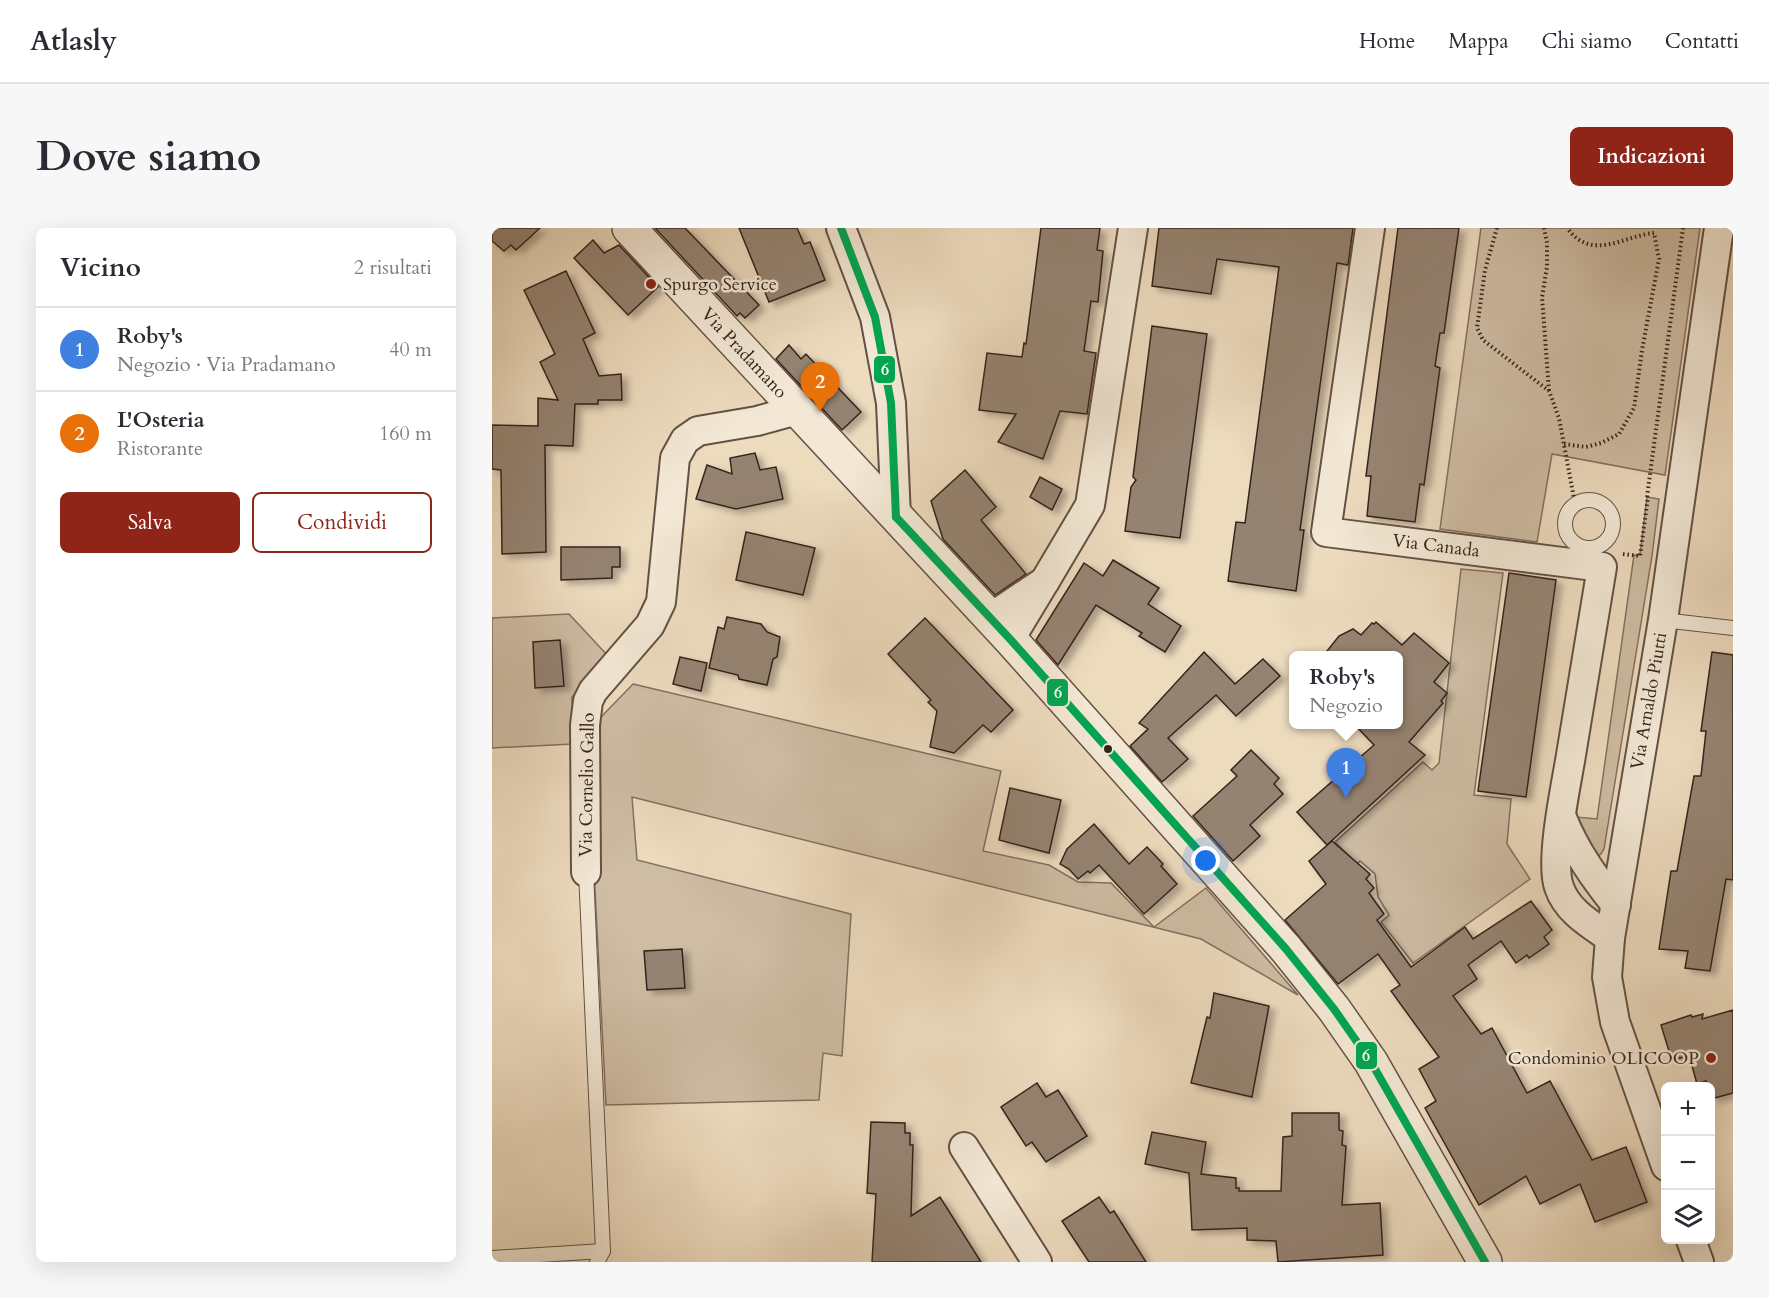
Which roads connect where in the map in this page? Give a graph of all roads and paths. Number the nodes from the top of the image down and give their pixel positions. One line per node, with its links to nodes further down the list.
1 (629, 228): 12 (street, Via Pradamano)
2 (841, 228): 17 (street)
3 (1133, 228): 21 (street)
4 (1370, 228): 18 (street, Via Canada)
5 (1497, 228): 11 (path)
6 (1544, 228): 11 (path)
7 (1567, 228): 10 (path)
8 (1683, 228): 14 (path)
9 (1719, 228): 19 (street, Via Arnaldo Piutti)
10 (1654, 230): 13 (path)
11 (1550, 392): 13 (path)
12 (797, 410): 17 (street, Via Pradamano); 23 (street, Via Cornelio Gallo)
13 (1564, 444): 16 (path)
14 (1647, 497): 15 (path); 18 (path)
15 (1659, 499)
16 (1575, 504): 18 (lane); 18 (lane)
17 (897, 517): 21 (street, Via Pradamano)
18 (1602, 555): 22 (street)
19 (1663, 620): 20 (lane); 24 (street, Via Arnaldo Piutti)
20 (1733, 628)
21 (1000, 629): 32 (street, Via Pradamano)
22 (1561, 814): 24 (street); 25 (street)
23 (586, 872): 29 (lane, Via Cornelio Gallo)
24 (1616, 904): 25 (street, Via Arnaldo Piutti)
25 (1610, 938): 27 (street, Via Arnaldo Piutti)
26 (964, 1147): 31 (street)
27 (1661, 1154)
28 (1693, 1244): 33 (street)
29 (601, 1251): 30 (lane)
30 (492, 1258)
31 (1037, 1262)
32 (1485, 1262)
33 (1699, 1262)

